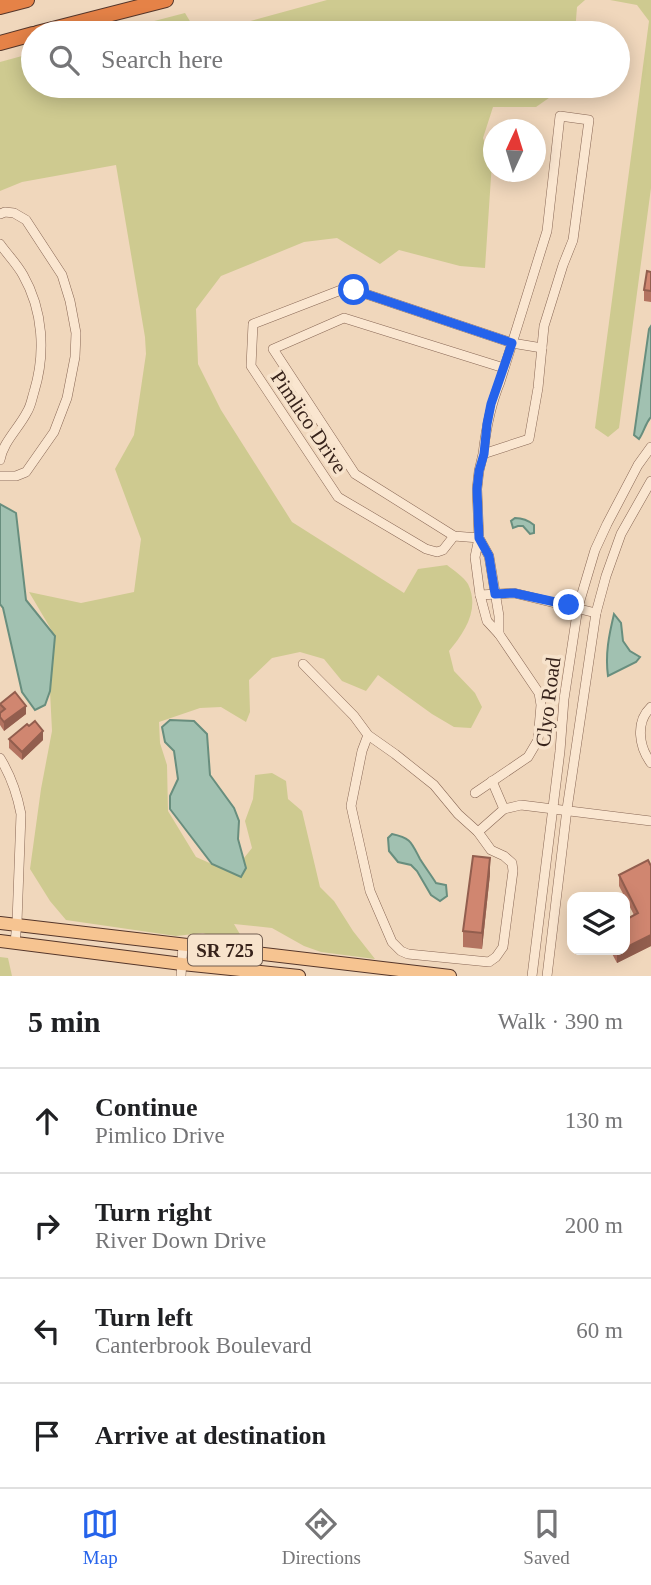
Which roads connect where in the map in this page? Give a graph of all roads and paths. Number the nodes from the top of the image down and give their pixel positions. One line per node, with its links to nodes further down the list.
1 (27, 0): 3 (highway)
2 (166, 0): 4 (highway)
3 (0, 7)
4 (85, 21)
5 (21, 38): 6 (highway)
6 (0, 43)
7 (0, 214): 15 (street)
8 (0, 244): 14 (street)
9 (512, 343): 10 (street, Pimlico Drive); 10 (street); 11 (street); 17 (street, Pimlico Drive)
10 (542, 348): 13 (street)
11 (505, 368): 13 (street); 17 (street, Pimlico Drive)
12 (651, 447): 21 (street, Clyo Road)
13 (484, 454): 18 (street)
14 (0, 460)
15 (0, 476)
16 (651, 481): 22 (street, Clyo Road)
17 (454, 536): 18 (street, Pimlico Drive)
18 (479, 538): 19 (street); 20 (street)
19 (495, 594): 20 (street); 21 (street); 23 (street)
20 (480, 595): 23 (street)
21 (578, 607): 22 (street); 31 (street, Clyo Road)
22 (596, 613): 33 (street, Clyo Road)
23 (499, 635): 29 (street)
24 (303, 664): 26 (street)
25 (651, 707): 28 (street)
26 (368, 735): 35 (street); 35 (street)
27 (0, 758): 37 (street)
28 (651, 763)
29 (492, 781): 30 (street); 32 (street)
30 (474, 793)
31 (552, 807): 32 (street); 33 (street); 45 (street, Clyo Road)
32 (504, 809): 35 (street)
33 (567, 809): 34 (street); 46 (street, Clyo Road)
34 (651, 821)
35 (478, 832)
36 (0, 923): 37 (main road, SR 725)
37 (17, 925): 39 (street); 40 (main road, SR 725)
38 (0, 941): 39 (main road, SR 725)
39 (15, 943): 41 (main road, SR 725)
40 (184, 945): 41 (street); 42 (main road, SR 725)
41 (181, 970): 43 (main road, SR 725)
42 (339, 970): 44 (main road, SR 725)
43 (299, 976)
44 (450, 976)
45 (532, 976)
46 (547, 976)

